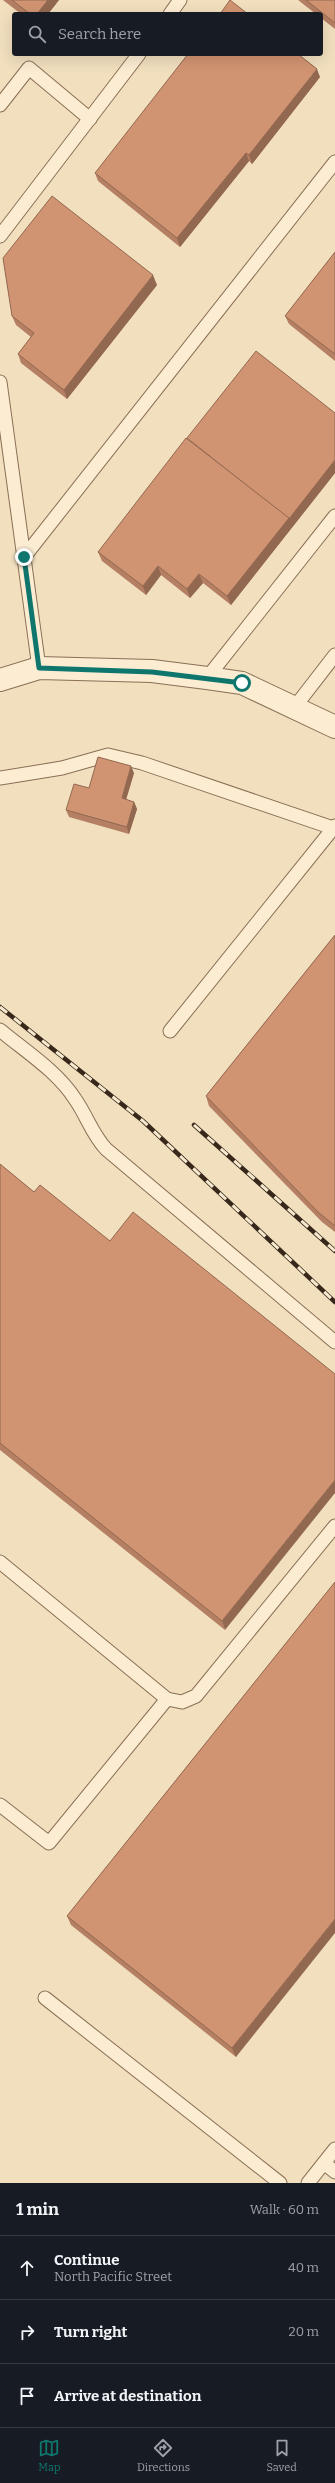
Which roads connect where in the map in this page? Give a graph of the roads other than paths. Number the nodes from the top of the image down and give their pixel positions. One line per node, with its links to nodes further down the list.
1 (180, 0): 2 (lane)
2 (171, 12)
3 (137, 56): 5 (lane)
4 (0, 105): 5 (lane)
5 (90, 119): 7 (lane)
6 (335, 162): 10 (lane)
7 (0, 236)
8 (0, 382): 10 (lane)
9 (335, 516): 13 (lane)
10 (24, 557): 12 (lane)
11 (335, 656): 15 (lane)
12 (39, 668): 13 (street); 14 (street)
13 (207, 678): 15 (street)
14 (0, 680)
15 (294, 708): 16 (street)
16 (335, 727)
17 (0, 778): 18 (lane)
18 (334, 827): 20 (lane)
19 (0, 1030): 21 (lane)
20 (170, 1031)
21 (335, 1342)
22 (335, 1526): 24 (lane)
23 (0, 1562): 24 (lane)
24 (167, 1699): 25 (lane)
25 (0, 1805)
26 (45, 1998): 30 (lane)
27 (335, 2149): 28 (lane)
28 (324, 2163): 29 (lane); 31 (lane)
29 (335, 2172)
30 (280, 2183)
31 (308, 2183)

